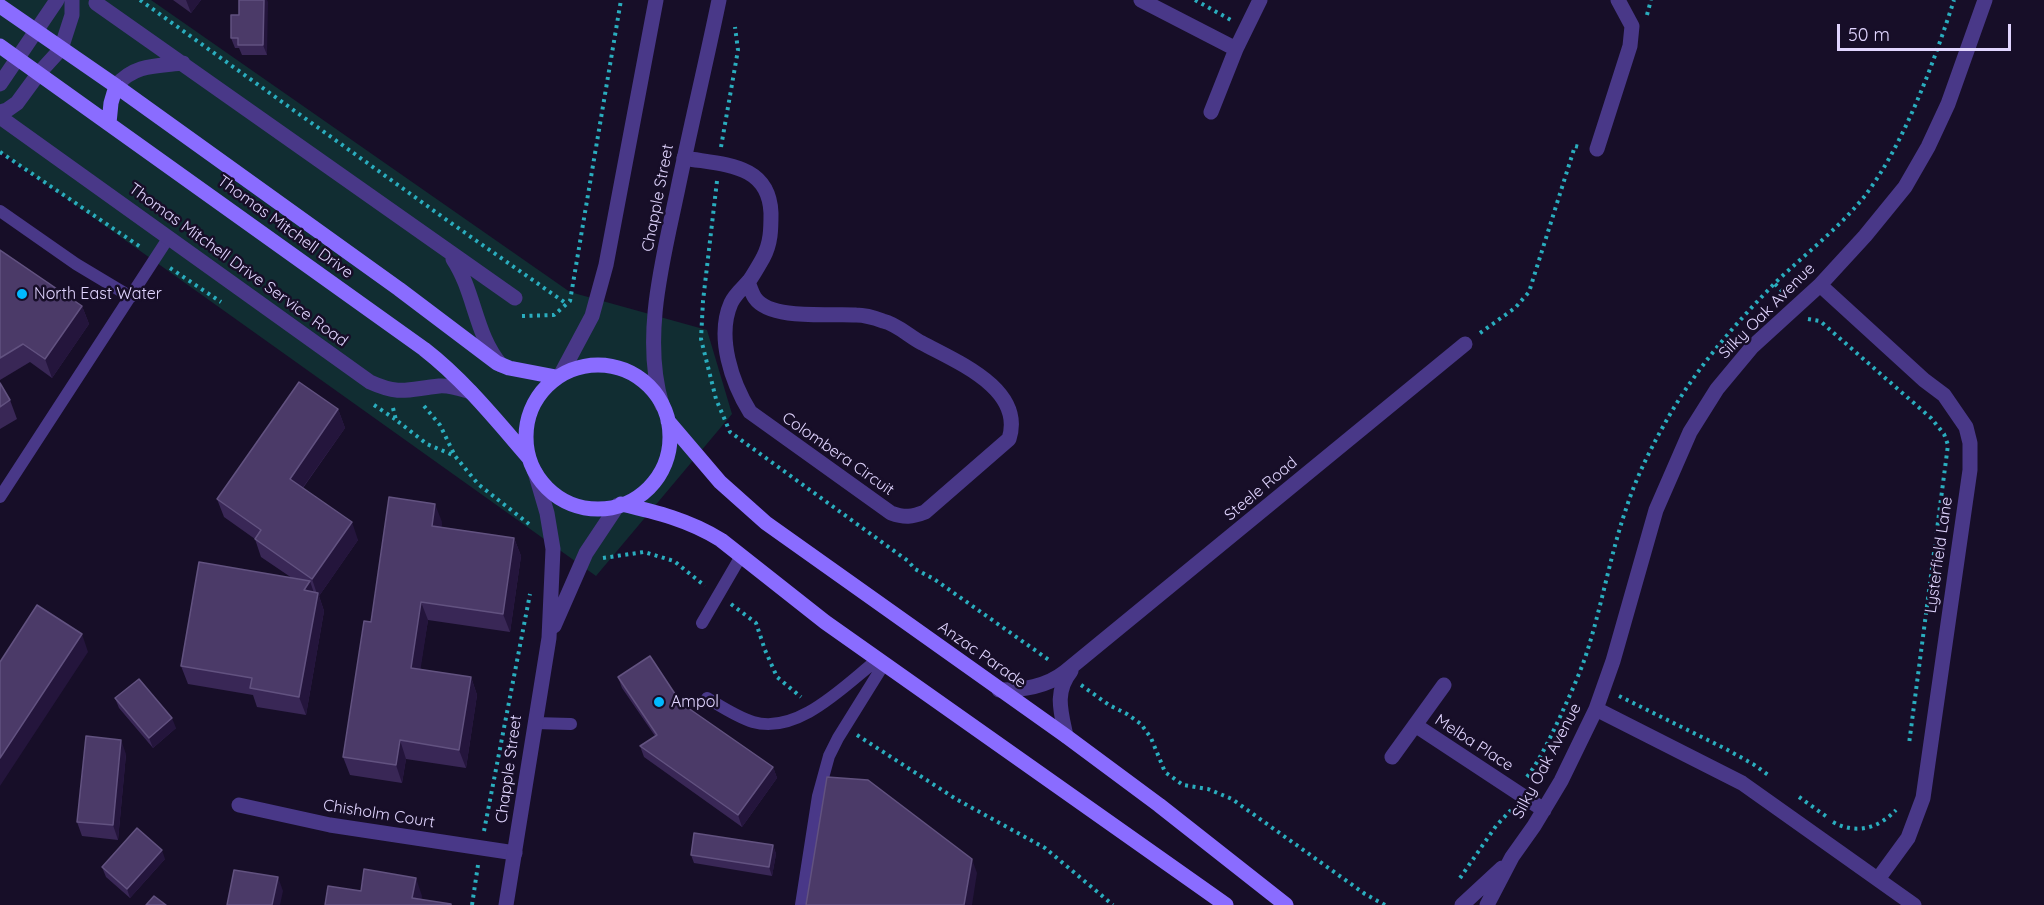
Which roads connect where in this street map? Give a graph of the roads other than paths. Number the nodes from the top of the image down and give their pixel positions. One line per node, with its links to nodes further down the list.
1 (57, 0): 11 (street)
2 (72, 0): 13 (street)
3 (656, 0): 34 (street)
4 (719, 0): 24 (street, Chapple Street)
5 (1141, 0): 14 (street)
6 (1260, 0): 14 (street)
7 (1618, 0): 23 (street)
8 (1985, 0): 29 (street, Silky Oak Avenue)
9 (96, 3): 16 (street)
10 (0, 6): 11 (main road, Thomas Mitchell Drive)
11 (36, 32): 13 (main road, Thomas Mitchell Drive); 15 (street)
12 (0, 46): 15 (main road, Thomas Mitchell Drive)
13 (62, 49): 17 (street); 19 (main road, Thomas Mitchell Drive)
14 (1236, 49): 20 (street)
15 (17, 58): 17 (main road, Thomas Mitchell Drive); 18 (street)
16 (183, 63): 19 (street); 27 (street)
17 (39, 73): 21 (street); 22 (main road, Thomas Mitchell Drive)
18 (0, 84)
19 (116, 86): 22 (main road); 33 (main road, Thomas Mitchell Drive)
20 (1210, 112)
21 (0, 114): 26 (street, Thomas Mitchell Drive Service Road)
22 (109, 123): 35 (main road, Thomas Mitchell Drive)
23 (1597, 149)
24 (684, 158): 28 (street, Colombera Circuit); 36 (street, Chapple Street)
25 (0, 211): 30 (lane)
26 (169, 237): 30 (lane); 35 (street, Thomas Mitchell Drive Service Road)
27 (448, 252): 31 (street); 33 (street)
28 (748, 282): 28 (street, Colombera Circuit)
29 (1820, 285): 49 (street, Silky Oak Avenue); 59 (street, Lysterfield Lane)
30 (131, 297): 39 (lane)
31 (515, 298)
32 (1465, 344): 45 (street, Steele Road)
33 (501, 365): 34 (main road, Thomas Mitchell Drive)
34 (559, 375): 36 (main road); 38 (main road)
35 (471, 392): 38 (main road, Thomas Mitchell Drive)
36 (662, 405): 37 (main road)
37 (668, 421): 40 (main road); 47 (main road, Anzac Parade)
38 (532, 465): 40 (main road); 43 (street, Chapple Street)
39 (0, 497)
40 (619, 504): 41 (main road); 43 (street, Chapple Street)
41 (741, 556): 42 (lane); 44 (main road)
42 (702, 622)
43 (549, 638): 50 (street, Chapple Street)
44 (880, 662): 48 (lane); 61 (lane); 62 (main road)
45 (1079, 662): 47 (street, Steele Road); 53 (street, Steele Road)
46 (1444, 685): 52 (street, Melba Place)
47 (999, 690): 53 (main road, Anzac Parade)
48 (707, 699)
49 (1596, 709): 56 (street, Silky Oak Avenue); 59 (street)
50 (534, 723): 51 (lane); 57 (street, Chapple Street)
51 (571, 724)
52 (1416, 725): 54 (street, Melba Place); 56 (street, Melba Place)
53 (1066, 736): 63 (main road, Anzac Parade)
54 (1392, 757)
55 (239, 805): 57 (street, Chisholm Court)
56 (1544, 810): 58 (street, Silky Oak Avenue)
57 (515, 853): 60 (street, Chapple Street)
58 (1512, 857): 64 (street, Silky Oak Avenue); 65 (street, Silky Oak Avenue)
59 (1878, 879): 66 (street)
60 (506, 905)
61 (801, 905)
62 (1226, 905)
63 (1286, 905)
64 (1462, 905)
65 (1487, 905)
66 (1914, 905)

